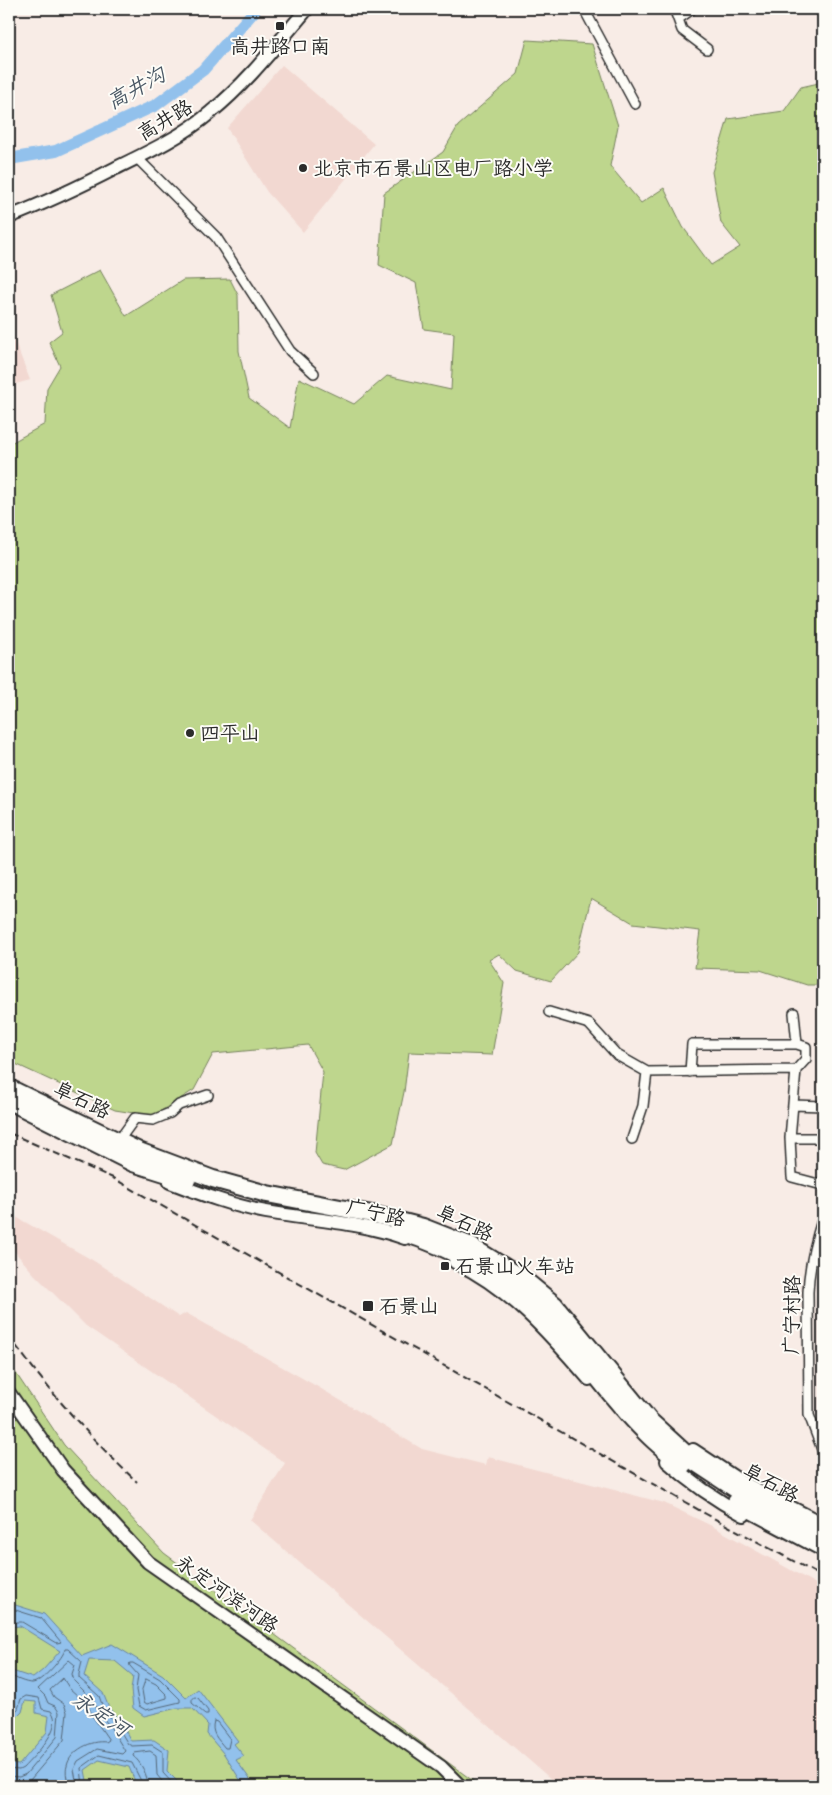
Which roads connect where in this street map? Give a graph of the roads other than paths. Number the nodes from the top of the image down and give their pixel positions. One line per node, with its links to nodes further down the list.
1 (307, 9): 8 (street, 高井路)
2 (584, 9): 7 (street)
3 (672, 9): 5 (street)
4 (692, 9): 5 (street)
5 (678, 19): 6 (street)
6 (707, 49)
7 (635, 104)
8 (138, 158): 9 (street, 高井路); 10 (street)
9 (9, 217)
10 (314, 373)
11 (549, 1012): 15 (street)
12 (794, 1013): 13 (street)
13 (797, 1044): 14 (street); 16 (street)
14 (796, 1070): 16 (street); 21 (street)
15 (646, 1072): 16 (street); 27 (street)
16 (690, 1072)
17 (9, 1081): 24 (street, 广宁路)
18 (9, 1088): 33 (highway, 阜石路)
19 (208, 1095): 24 (street)
20 (9, 1101): 34 (highway, 阜石路)
21 (793, 1105): 22 (street); 25 (street)
22 (823, 1106)
23 (9, 1108): 35 (street, 广宁路)
24 (122, 1136): 32 (street, 广宁路)
25 (790, 1138): 26 (street); 28 (street)
26 (823, 1138)
27 (632, 1139)
28 (823, 1184)
29 (823, 1217): 31 (street, 广宁村路)
30 (9, 1393): 36 (street, 永定河滨河路)
31 (823, 1452)
32 (823, 1524)
33 (823, 1535)
34 (823, 1548)
35 (823, 1557)
36 (460, 1786)

